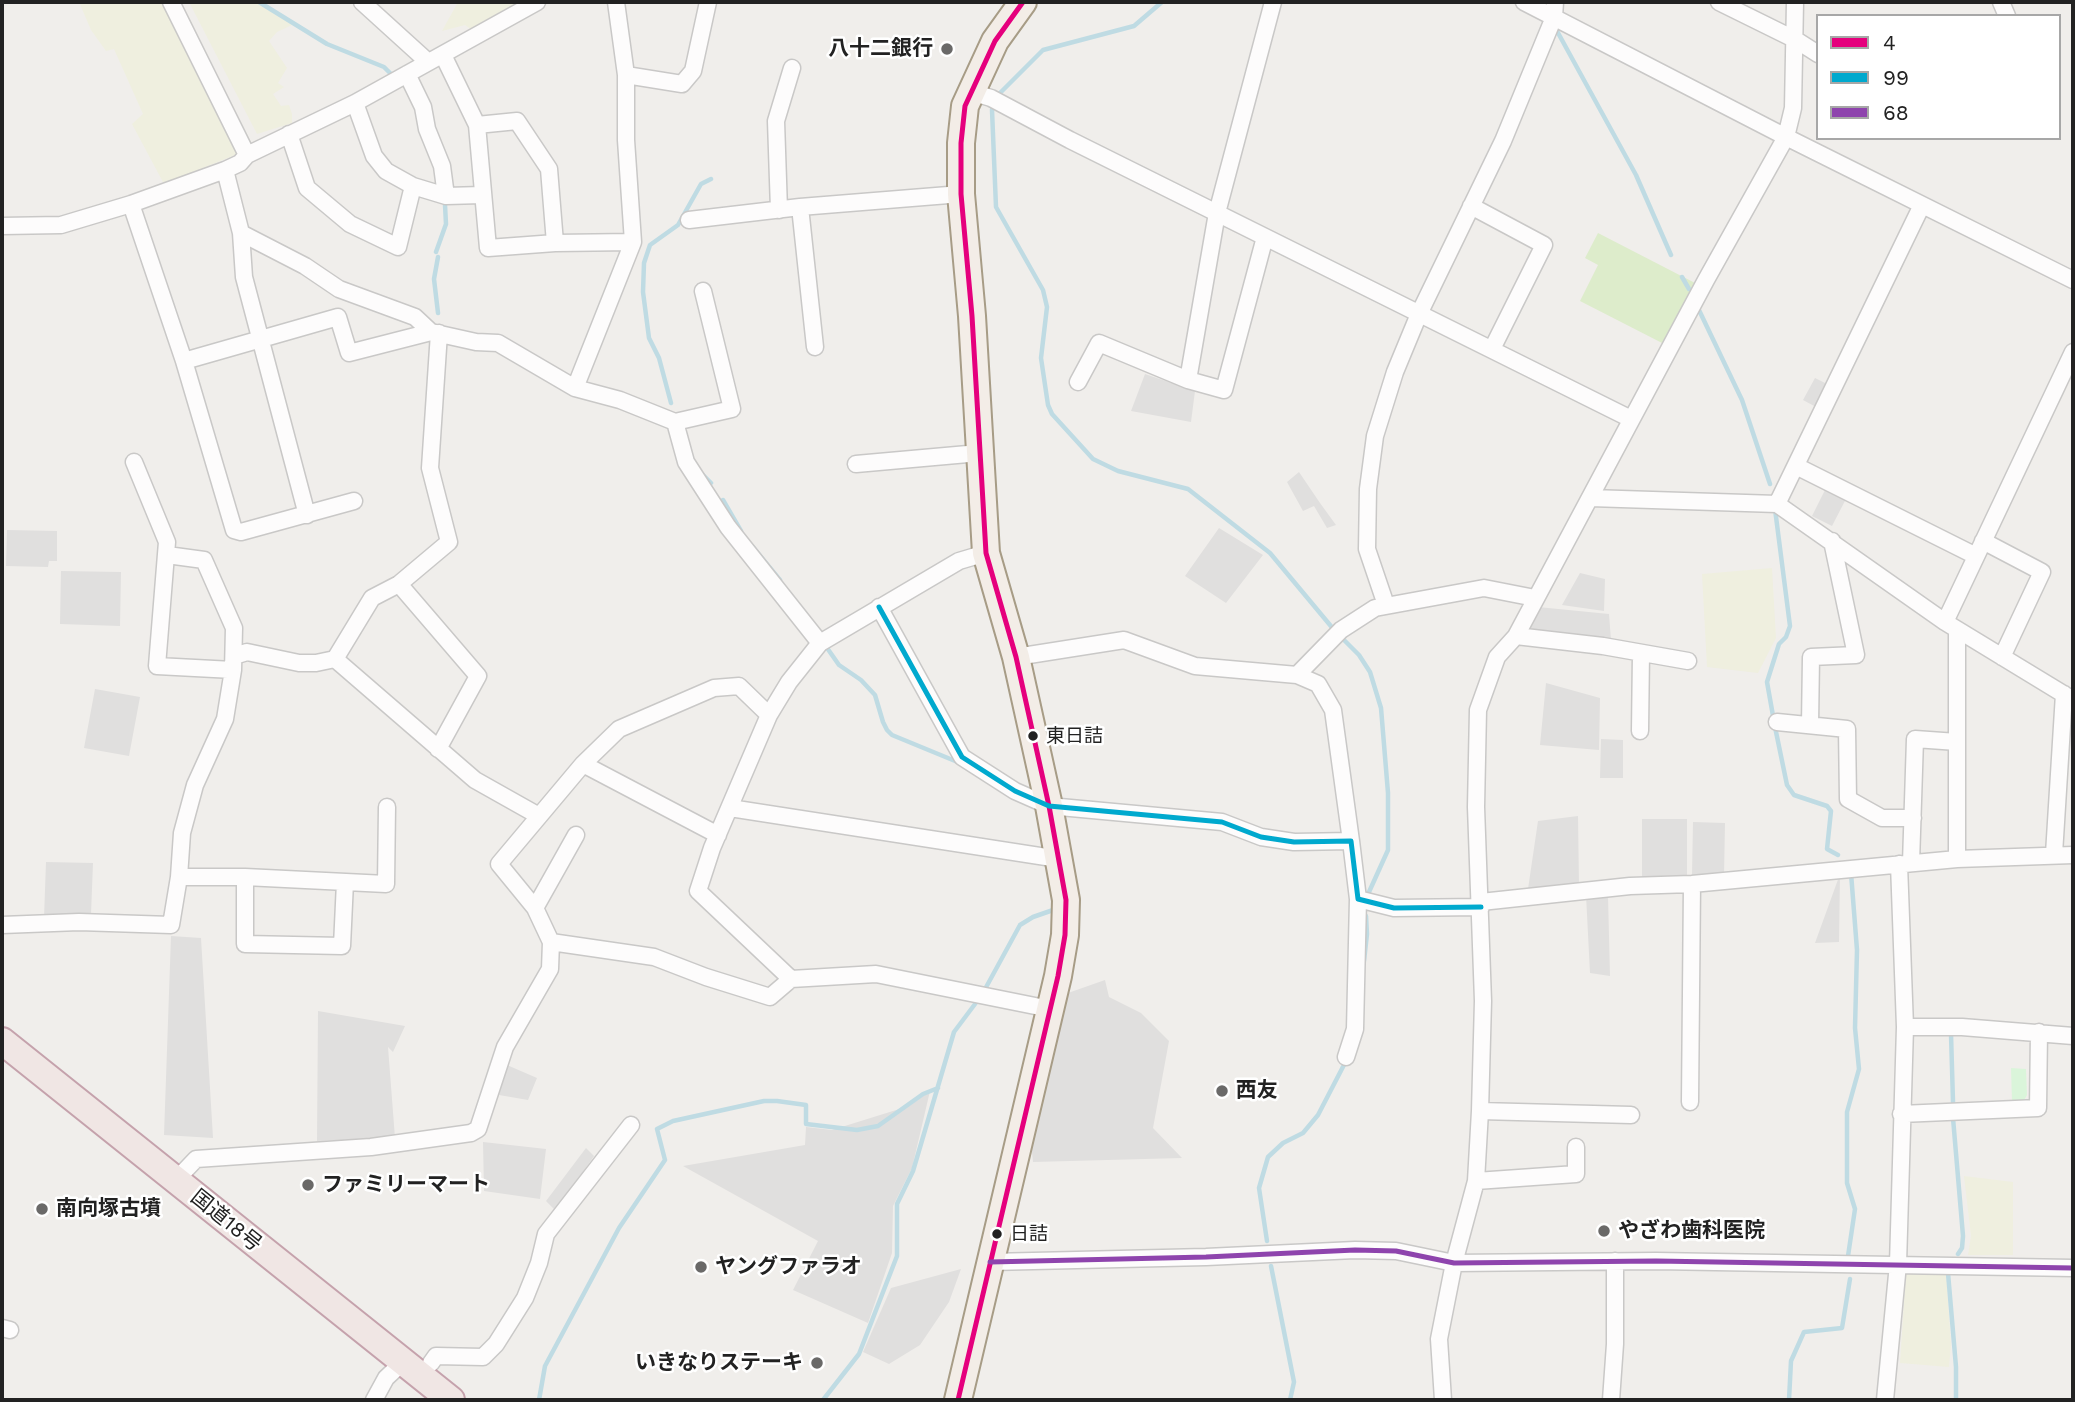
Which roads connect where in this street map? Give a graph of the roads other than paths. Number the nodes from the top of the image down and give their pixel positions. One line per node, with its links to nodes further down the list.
1 (171, 2): 24 (street)
2 (362, 2): 15 (street)
3 (537, 2): 14 (street)
4 (616, 2): 18 (street)
5 (708, 2): 18 (street)
6 (1023, 2): 19 (main road)
7 (1273, 2): 35 (street)
8 (1524, 2): 11 (street)
9 (1719, 2): 12 (street)
10 (1796, 2): 12 (street)
11 (1555, 9): 23 (street); 32 (street)
12 (1796, 40): 13 (street); 23 (street)
13 (1816, 53)
14 (443, 55): 15 (street); 21 (street)
15 (427, 61): 17 (street)
16 (792, 68): 34 (street)
17 (407, 74): 20 (street); 29 (street)
18 (626, 75): 40 (street)
19 (987, 97): 27 (main road); 35 (street)
20 (355, 103): 22 (street); 26 (street)
21 (477, 125): 28 (street); 41 (street)
22 (289, 134): 24 (street); 26 (street)
23 (1786, 137): 31 (street); 54 (street)
24 (247, 155): 25 (street)
25 (225, 170): 30 (street); 38 (street)
26 (413, 186): 29 (street)
27 (961, 194): 33 (street); 56 (main road)
28 (482, 195): 29 (street); 41 (street)
29 (446, 196)
30 (131, 204): 37 (street); 50 (street)
31 (1922, 205): 42 (street); 59 (street)
32 (1471, 206): 44 (street); 48 (street)
33 (800, 207): 34 (street); 47 (street)
34 (779, 210): 36 (street)
35 (1217, 213): 39 (street); 51 (street)
36 (689, 220)
37 (2, 226)
38 (241, 233): 45 (street); 46 (street)
39 (1265, 237): 44 (street); 51 (street)
40 (633, 242): 41 (street); 53 (street)
41 (555, 243)
42 (2073, 280)
43 (704, 291): 55 (street)
44 (1419, 314): 48 (street); 70 (street)
45 (435, 332): 46 (street); 53 (street); 68 (street)
46 (259, 339): 50 (street); 63 (street)
47 (814, 347)
48 (1492, 349): 54 (street)
49 (2073, 352): 65 (street)
50 (184, 361): 63 (street)
51 (1188, 380): 52 (street)
52 (1078, 382)
53 (575, 388): 55 (street)
54 (1631, 419): 60 (street)
55 (675, 422): 74 (street)
56 (979, 453): 58 (street); 66 (main road)
57 (134, 462): 67 (street)
58 (856, 464)
59 (1796, 466): 62 (street); 65 (street)
60 (1590, 498): 62 (street); 69 (street)
61 (354, 501): 63 (street)
62 (1777, 504): 64 (street)
63 (307, 515)
64 (1832, 541): 72 (street); 85 (street)
65 (1979, 548): 72 (street); 77 (street)
66 (986, 553): 71 (street); 76 (main road)
67 (167, 555): 80 (street); 80 (street)
68 (398, 584): 78 (street); 88 (street)
69 (1535, 598): 70 (street); 73 (street)
70 (1386, 606): 81 (street)
71 (879, 607): 74 (street); 90 (street)
72 (1951, 626): 77 (street); 87 (street)
73 (1516, 636): 75 (street); 108 (street)
74 (820, 643): 83 (street)
75 (1641, 653): 79 (street); 86 (street)
76 (1016, 657): 81 (street); 90 (main road)
77 (2002, 657): 82 (street)
78 (335, 659): 80 (street); 88 (street)
79 (1688, 661)
80 (233, 663): 103 (street)
81 (1297, 676): 97 (street)
82 (2068, 697): 98 (street)
83 (769, 715): 89 (street); 92 (street)
84 (1777, 722): 85 (street)
85 (1810, 725): 94 (street)
86 (1640, 731)
87 (1957, 742): 94 (street); 101 (street)
88 (438, 749): 93 (street)
89 (583, 764): 93 (street); 96 (street)
90 (1049, 806): 97 (street); 100 (main road)
91 (387, 807): 105 (street)
92 (730, 808): 96 (street); 100 (street)
93 (539, 816): 109 (street)
94 (1913, 818): 102 (street)
95 (576, 835): 109 (street)
96 (718, 835): 112 (street)
97 (1351, 841): 107 (street)
98 (2054, 854): 99 (street); 101 (street)
99 (2073, 855)
100 (1059, 859): 113 (main road)
101 (1957, 859): 102 (street)
102 (1905, 863): 106 (street); 114 (street)
103 (179, 877): 104 (street); 110 (street)
104 (245, 877): 105 (street); 105 (street)
105 (345, 882)
106 (1692, 884): 108 (street); 119 (street)
107 (1358, 899): 108 (street); 118 (street)
108 (1481, 904): 120 (street)
109 (535, 908): 111 (street)
110 (2, 925)
111 (551, 942): 112 (street); 125 (street)
112 (791, 979): 113 (street)
113 (1050, 1009): 128 (main road)
114 (1905, 1027): 115 (street); 121 (street)
115 (2039, 1032): 116 (street); 121 (street)
116 (2073, 1036)
117 (2, 1041): 125 (highway, 国道18号)
118 (1346, 1057)
119 (1690, 1102)
120 (1480, 1111): 122 (street); 126 (street)
121 (1901, 1114): 130 (street)
122 (1631, 1115)
123 (631, 1125): 133 (street)
124 (1576, 1147): 126 (street)
125 (176, 1181): 132 (highway, 国道18号)
126 (1476, 1181): 129 (street)
127 (1615, 1261): 129 (street); 130 (street); 138 (street)
128 (990, 1262): 129 (street); 136 (main road)
129 (1454, 1263): 137 (street)
130 (1898, 1264): 131 (street); 139 (street)
131 (2073, 1268)
132 (403, 1362): 134 (street); 135 (highway, 国道18号)
133 (431, 1363)
134 (374, 1400)
135 (451, 1400)
136 (958, 1400)
137 (1443, 1400)
138 (1611, 1400)
139 (1885, 1400)

